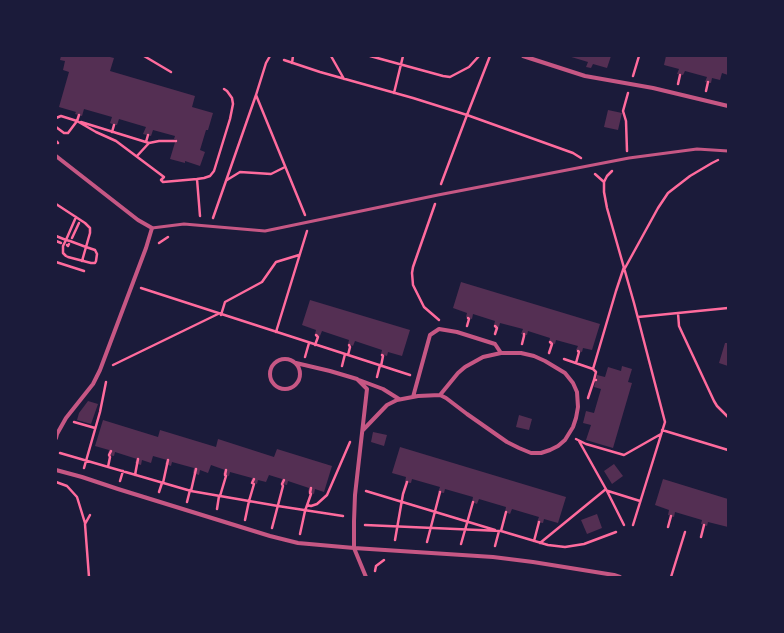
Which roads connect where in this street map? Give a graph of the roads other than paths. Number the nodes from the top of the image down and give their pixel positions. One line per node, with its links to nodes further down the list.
1 (523, 56): 2 (street)
2 (728, 106)
3 (728, 151): 5 (lane)
4 (56, 156): 5 (street)
5 (152, 228): 13 (street)
6 (501, 353): 9 (street); 9 (street); 10 (street)
7 (296, 363): 7 (street); 8 (street)
8 (357, 379): 11 (street); 12 (street)
9 (440, 394): 10 (street)
10 (413, 397): 11 (street)
11 (400, 399): 12 (street)
12 (363, 430): 15 (street)
13 (56, 438)
14 (56, 470): 15 (street)
15 (354, 548): 16 (street); 17 (street)
16 (366, 577)
17 (620, 577)

